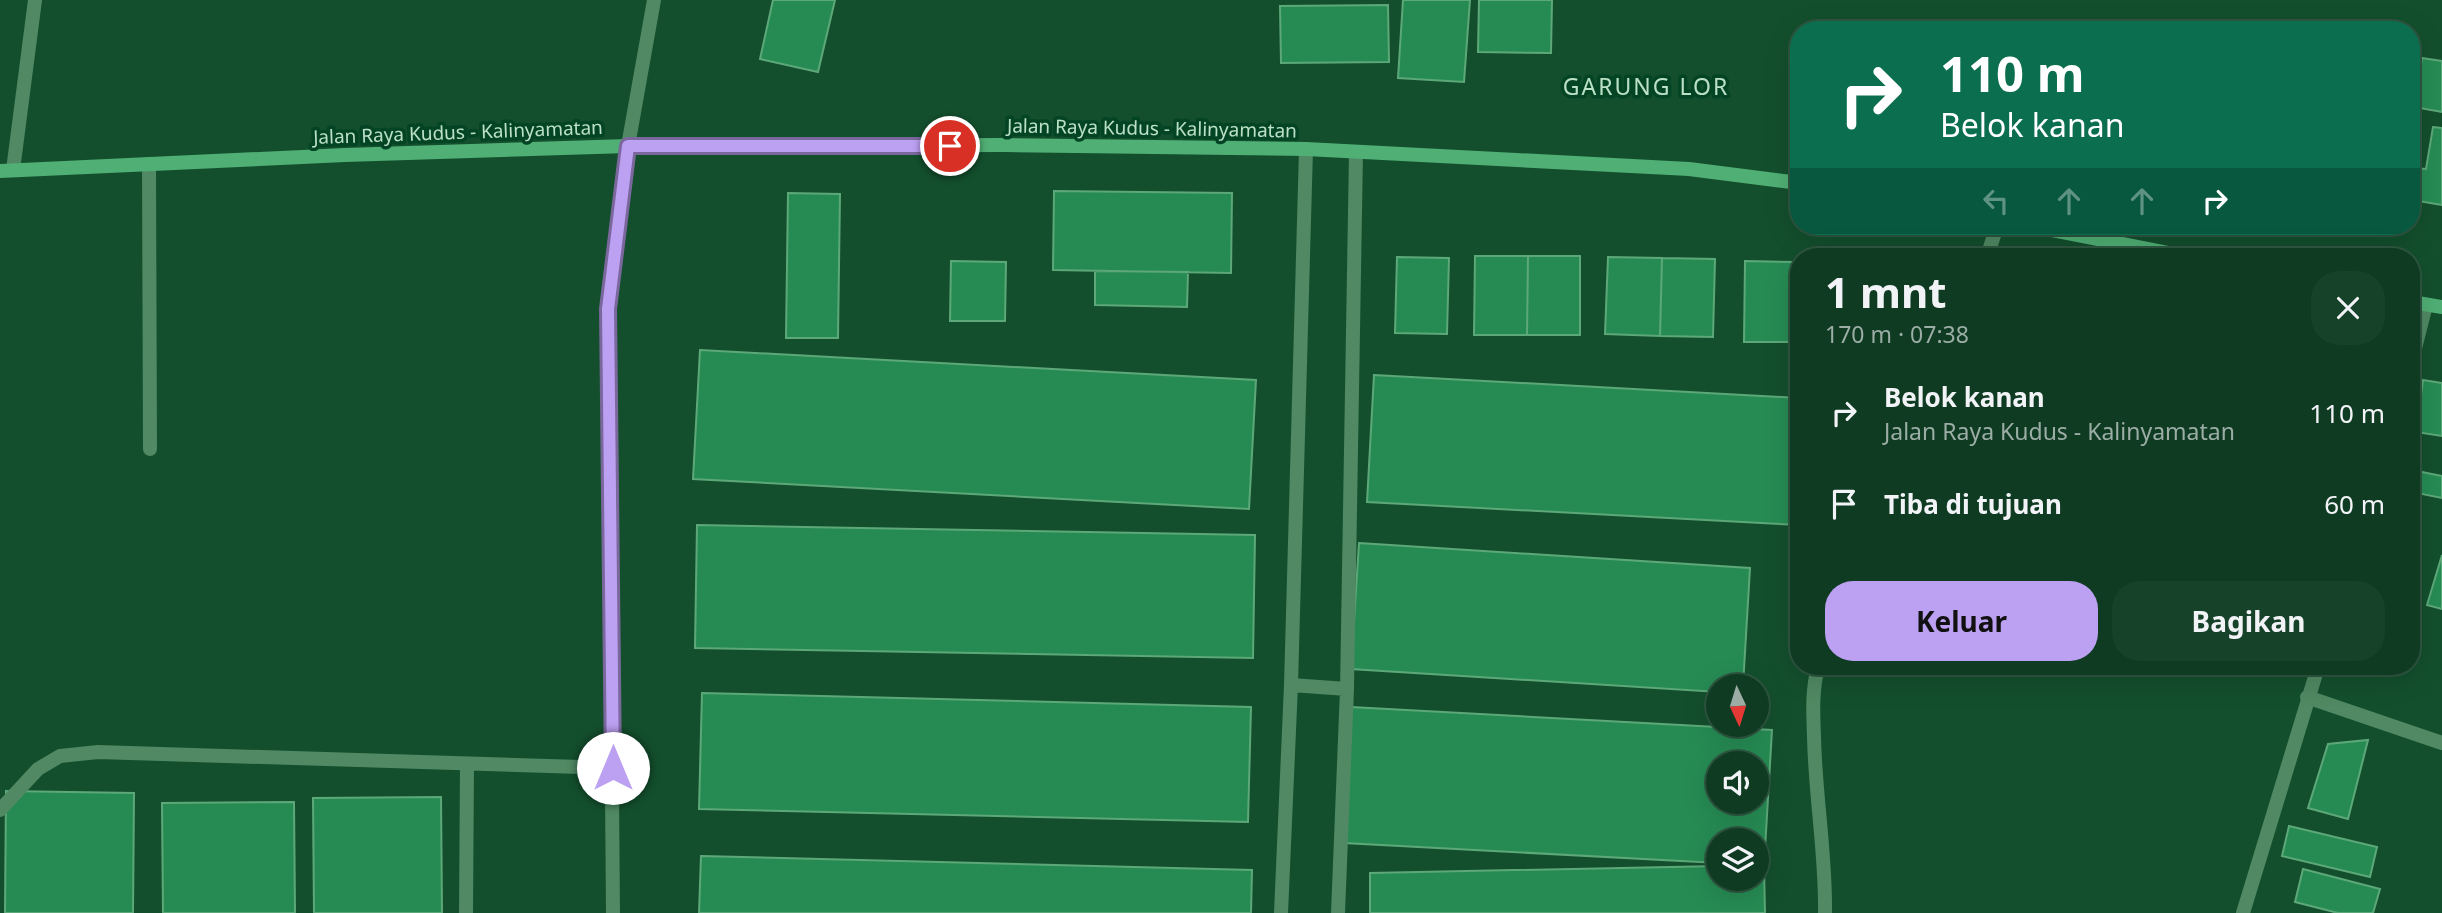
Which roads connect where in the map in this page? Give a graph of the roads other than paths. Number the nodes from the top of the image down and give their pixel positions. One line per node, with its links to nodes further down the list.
1 (35, 0): 7 (street)
2 (654, 0): 3 (street)
3 (628, 146): 4 (main road, Jalan Raya Kudus - Kalinyamatan); 6 (main road, Jalan Raya Kudus - Kalinyamatan); 21 (street)
4 (1306, 149): 5 (main road, Jalan Raya Kudus - Kalinyamatan); 16 (street)
5 (1356, 152): 8 (main road, Jalan Raya Kudus - Kalinyamatan); 17 (street)
6 (149, 164): 7 (main road, Jalan Raya Kudus - Kalinyamatan); 13 (street)
7 (6, 171)
8 (1790, 182)
9 (2078, 235): 10 (main road)
10 (2143, 248)
11 (2420, 303): 12 (main road)
12 (2442, 307)
13 (150, 449)
14 (1816, 675): 27 (street)
15 (2315, 675): 18 (street)
16 (1291, 685): 17 (street); 25 (street)
17 (1347, 690): 26 (street)
18 (2307, 697): 19 (street); 28 (street)
19 (2442, 743)
20 (467, 765): 21 (street); 22 (street); 23 (street)
21 (613, 768): 24 (street)
22 (0, 810)
23 (466, 913)
24 (613, 913)
25 (1281, 913)
26 (1338, 913)
27 (1825, 913)
28 (2243, 913)

